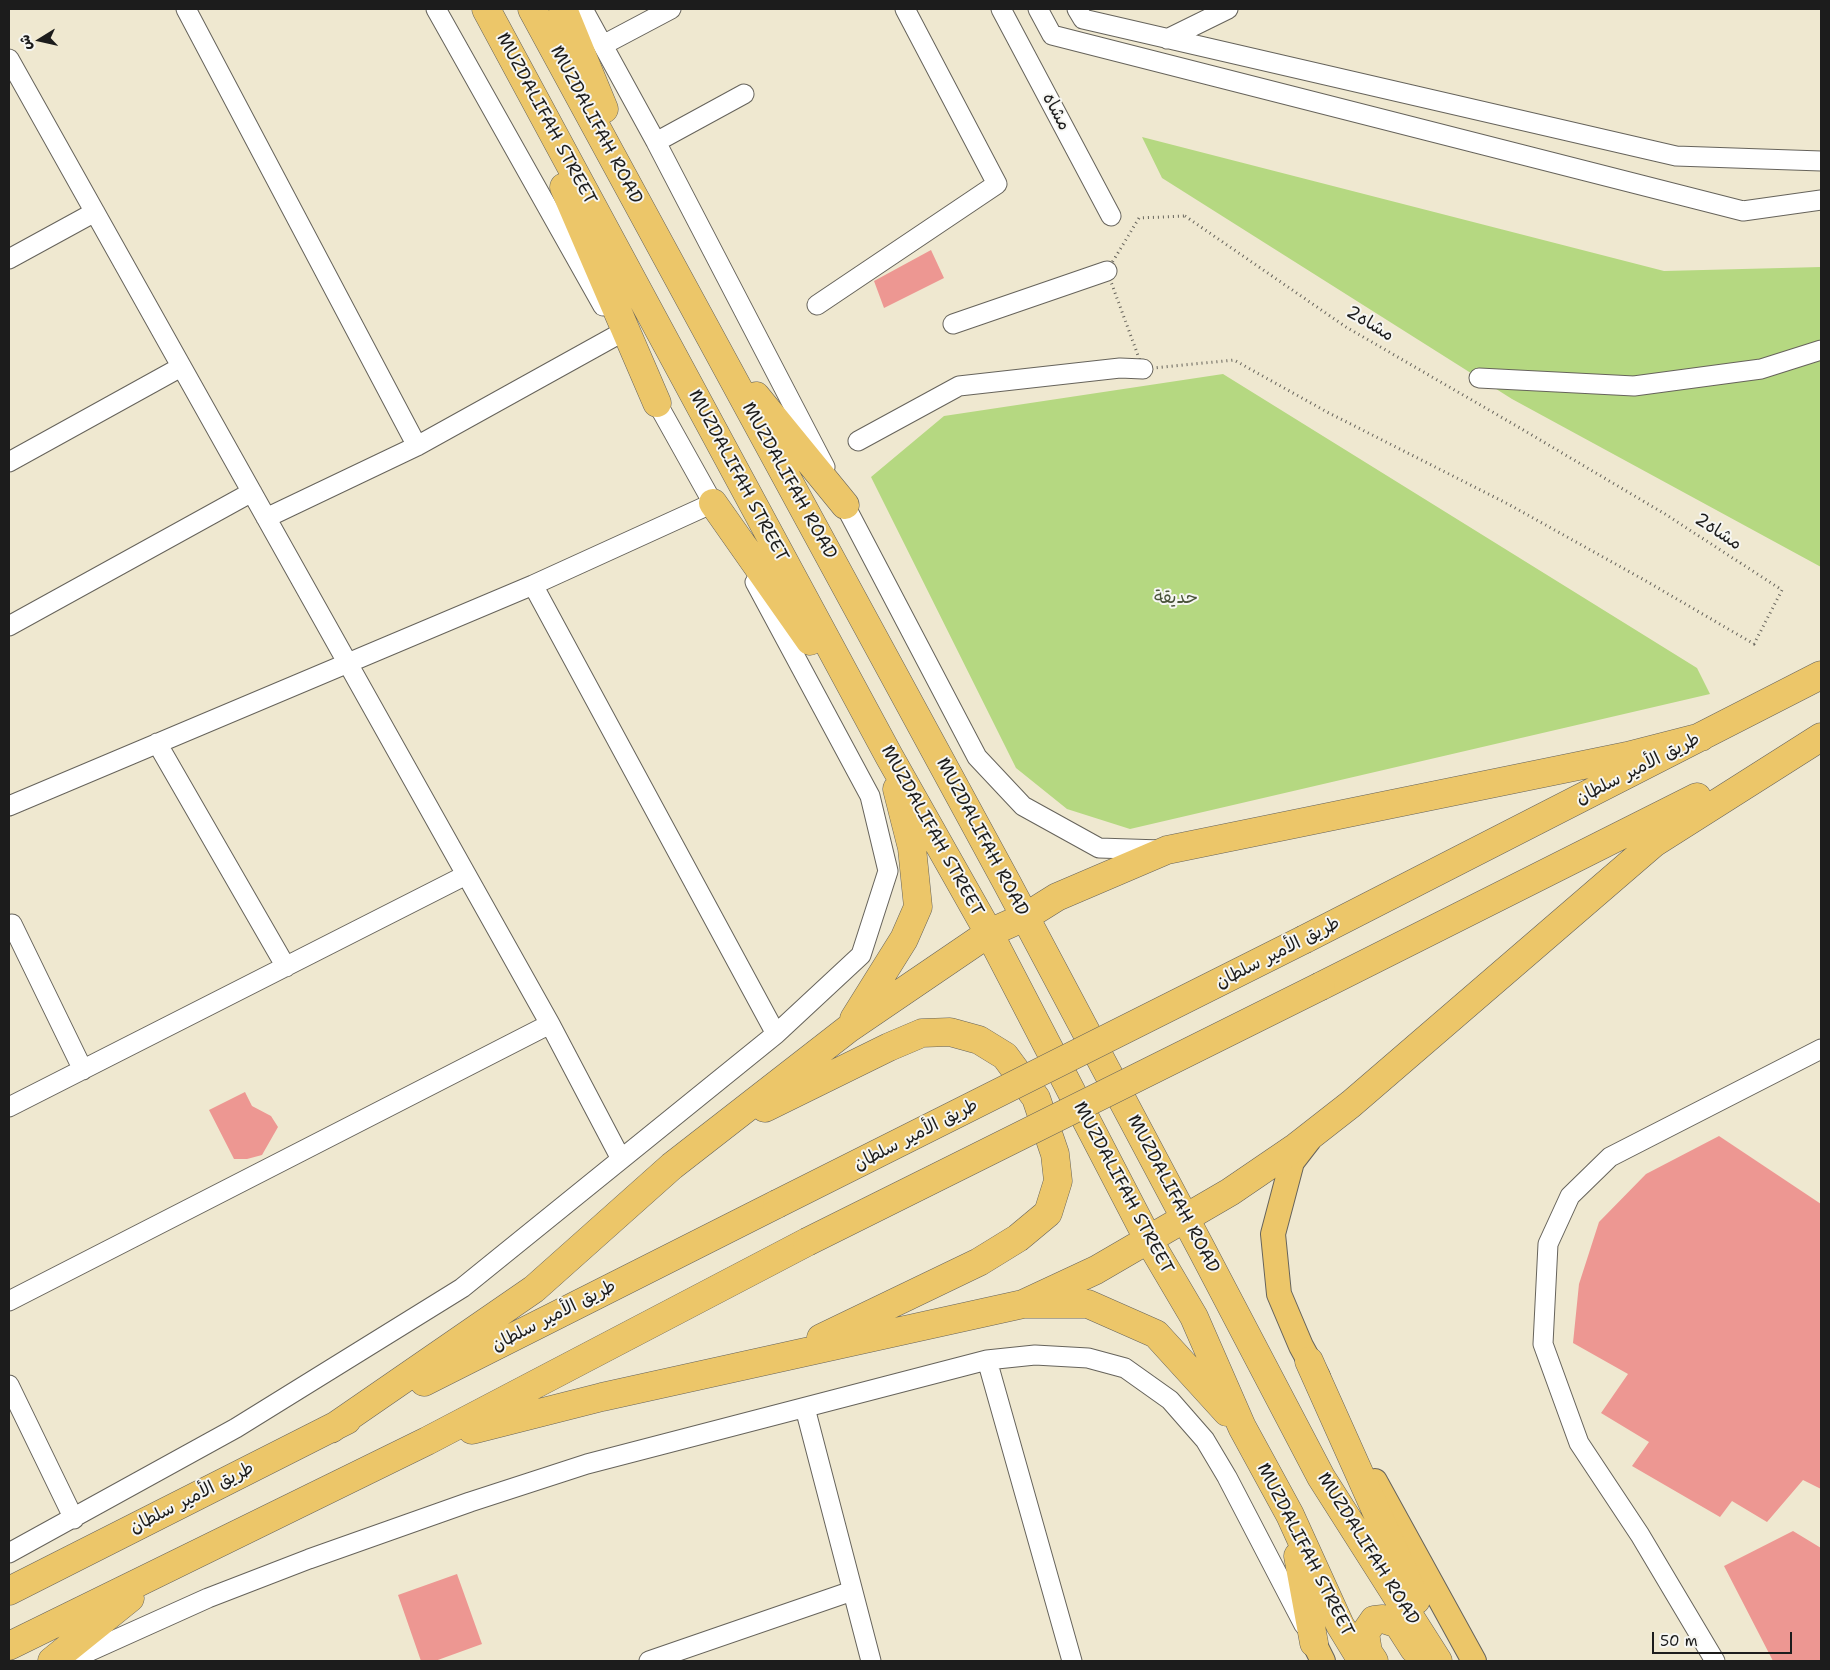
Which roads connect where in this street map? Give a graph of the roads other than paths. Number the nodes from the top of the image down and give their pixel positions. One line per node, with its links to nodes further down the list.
1 (186, 9): 35 (street)
2 (436, 9): 27 (street)
3 (532, 9): 24 (highway, MUZDALIFAH ROAD)
4 (563, 9): 24 (highway)
5 (583, 9): 14 (street)
6 (671, 9): 14 (street)
7 (906, 9): 25 (street)
8 (1002, 9): 21 (street, مشاه)
9 (1038, 9): 19 (street)
10 (1077, 9): 13 (street)
11 (1228, 9): 13 (street)
12 (488, 11): 33 (highway); 48 (highway, MUZDALIFAH STREET)
13 (1167, 39): 18 (street)
14 (603, 45): 17 (street)
15 (9, 59): 20 (street)
16 (744, 94): 17 (street)
17 (656, 142): 39 (street)
18 (1821, 161)
19 (1821, 200)
20 (95, 212): 22 (street); 30 (street)
21 (1111, 216)
22 (9, 260)
23 (1107, 272): 26 (street)
24 (690, 300): 28 (highway, MUZDALIFAH ROAD)
25 (817, 305)
26 (953, 324)
27 (619, 334): 33 (street); 35 (street)
28 (715, 346): 39 (highway); 52 (highway, MUZDALIFAH ROAD)
29 (1821, 350): 32 (street)
30 (182, 367): 36 (street); 37 (street)
31 (1143, 369): 34 (street)
32 (1479, 378)
33 (657, 403): 38 (street)
34 (858, 441)
35 (417, 446): 40 (street)
36 (9, 462)
37 (252, 492): 40 (street); 42 (street)
38 (713, 503): 41 (street); 48 (highway); 60 (street)
39 (845, 505): 50 (street)
40 (266, 518): 43 (street)
41 (533, 585): 43 (street); 60 (street)
42 (9, 626)
43 (347, 663): 47 (street); 51 (street)
44 (1821, 675): 46 (highway, طريق الأمير سلطان)
45 (1821, 736): 64 (highway); 80 (highway, bridge)
46 (1701, 737): 50 (highway); 79 (highway, طريق الأمير سلطان, bridge)
47 (157, 743): 49 (street); 57 (street)
48 (888, 756): 53 (highway, MUZDALIFAH STREET); 59 (highway)
49 (9, 806)
50 (1167, 850): 54 (highway)
51 (466, 875): 57 (street); 58 (street)
52 (1007, 883): 53 (highway); 54 (highway, MUZDALIFAH ROAD)
53 (972, 902): 56 (highway, MUZDALIFAH STREET)
54 (1025, 918): 56 (highway); 67 (highway, MUZDALIFAH ROAD)
55 (12, 924): 62 (street)
56 (989, 933): 59 (highway); 68 (highway, MUZDALIFAH STREET)
57 (286, 967): 62 (street)
58 (550, 1024): 66 (street); 71 (street)
59 (848, 1029): 65 (highway)
60 (776, 1034): 66 (street)
61 (1821, 1049): 102 (street)
62 (83, 1070): 63 (street)
63 (9, 1107)
64 (1318, 1130): 67 (highway); 75 (main road)
65 (709, 1137): 73 (highway); 79 (highway)
66 (621, 1159): 82 (street)
67 (1185, 1218): 68 (highway); 69 (highway, MUZDALIFAH ROAD)
68 (1148, 1239): 70 (highway, MUZDALIFAH STREET); 72 (highway)
69 (1202, 1250): 70 (highway); 99 (highway, MUZDALIFAH ROAD)
70 (1164, 1267): 78 (highway, MUZDALIFAH STREET)
71 (9, 1301)
72 (1023, 1304): 73 (highway); 78 (highway)
73 (779, 1358): 80 (highway)
74 (987, 1360): 77 (street); 90 (street); 95 (street)
75 (1309, 1361): 100 (highway); 101 (main road)
76 (9, 1385): 82 (street)
77 (805, 1408): 88 (street); 92 (street)
78 (1242, 1427): 81 (highway, MUZDALIFAH STREET)
79 (331, 1428): 83 (highway, طريق الأمير سلطان)
80 (427, 1441): 85 (highway)
81 (1290, 1515): 90 (highway); 96 (highway, MUZDALIFAH STREET)
82 (74, 1518): 84 (street)
83 (98, 1545): 86 (highway); 87 (highway, طريق الأمير سلطان)
84 (9, 1553)
85 (168, 1568): 89 (highway); 91 (highway)
86 (9, 1569)
87 (9, 1590)
88 (852, 1591): 93 (street); 94 (street)
89 (9, 1646)
90 (1318, 1652)
91 (52, 1661)
92 (68, 1661)
93 (649, 1661)
94 (871, 1661)
95 (1072, 1661)
96 (1362, 1661)
97 (1374, 1661): 98 (highway)
98 (1421, 1661)
99 (1438, 1661)
100 (1443, 1661)
101 (1474, 1661)
102 (1715, 1661)

